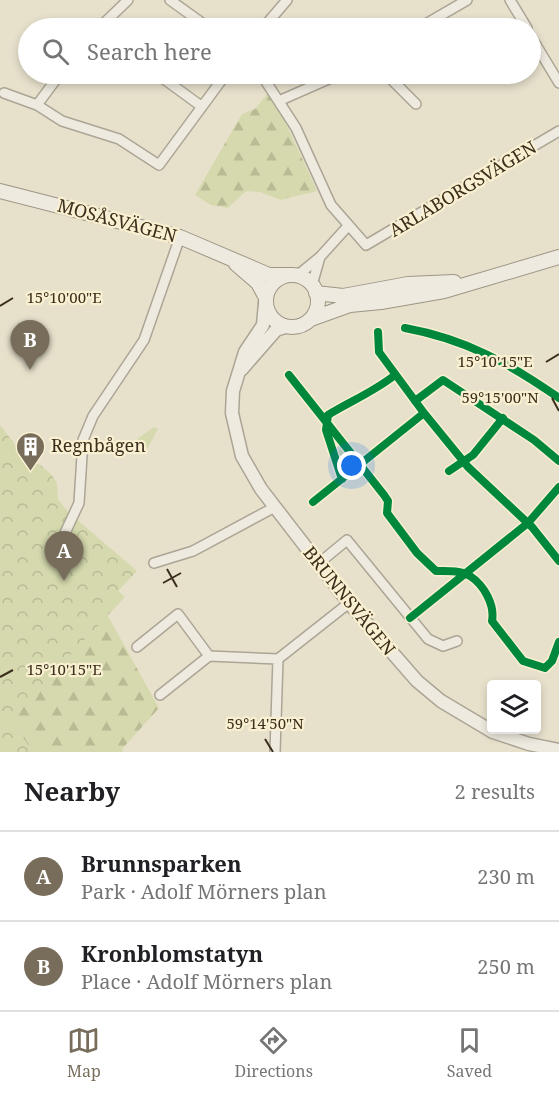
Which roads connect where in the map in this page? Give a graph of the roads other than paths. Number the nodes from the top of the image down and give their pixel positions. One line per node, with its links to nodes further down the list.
1 (128, 0): 6 (street)
2 (170, 0): 7 (street)
3 (287, 0): 8 (street)
4 (467, 0): 9 (street)
5 (510, 0): 10 (street)
6 (109, 18)
7 (195, 18)
8 (272, 18)
9 (436, 18)
10 (521, 18)
11 (541, 52): 12 (street)
12 (559, 83)
13 (52, 84): 22 (street)
14 (171, 84): 23 (street)
15 (218, 84): 23 (street)
16 (269, 84): 20 (street)
17 (317, 84): 20 (street)
18 (396, 84): 21 (street)
19 (4, 93): 22 (street)
20 (281, 100): 26 (street)
21 (416, 104)
22 (36, 105): 23 (street)
23 (201, 105)
24 (559, 131): 26 (street, ARLABORGSVÄGEN)
25 (0, 192): 27 (main road, MOSÅSVÄGEN)
26 (348, 226): 29 (street)
27 (180, 237): 30 (main road, MOSÅSVÄGEN); 39 (street)
28 (559, 256): 32 (main road)
29 (320, 257): 31 (street); 33 (street)
30 (230, 258): 31 (main road, MOSÅSVÄGEN); 34 (main road, MOSÅSVÄGEN)
31 (295, 275): 33 (main road); 34 (main road)
32 (474, 280): 33 (main road); 35 (main road)
33 (314, 289): 35 (main road)
34 (265, 300): 36 (main road); 37 (street, BRUNNSVÄGEN)
35 (311, 319): 36 (main road)
36 (285, 327): 37 (street, BRUNNSVÄGEN)
37 (239, 372): 38 (street, BRUNNSVÄGEN)
38 (273, 508): 40 (street); 41 (street, BRUNNSVÄGEN)
39 (65, 533)
40 (154, 563)
41 (318, 564): 42 (street, BRUNNSVÄGEN); 43 (street)
42 (350, 603): 46 (street); 48 (street, BRUNNSVÄGEN)
43 (457, 641)
44 (137, 646): 45 (street)
45 (209, 656): 46 (street); 47 (street)
46 (278, 658): 49 (street)
47 (160, 695)
48 (559, 750)
49 (274, 752)

